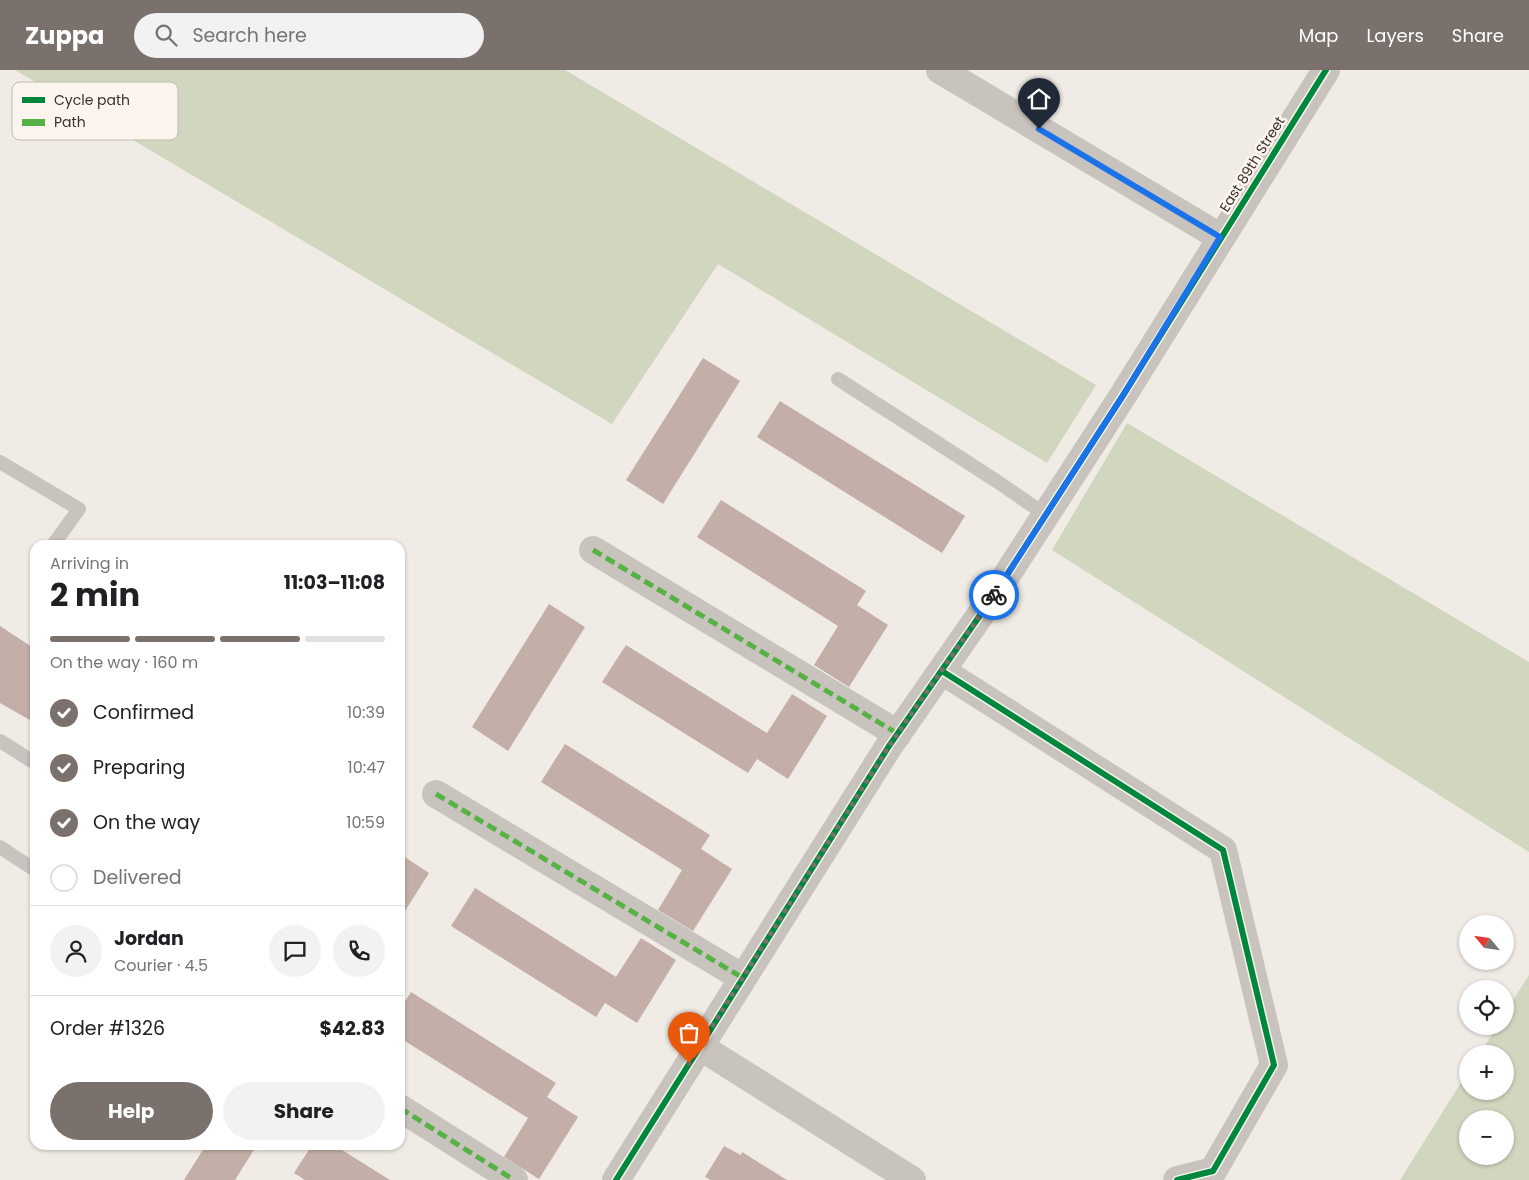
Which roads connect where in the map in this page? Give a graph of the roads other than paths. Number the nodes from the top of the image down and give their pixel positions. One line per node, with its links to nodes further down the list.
1 (940, 70): 3 (street)
2 (1326, 70): 3 (street, East 89th Street)
3 (1220, 237): 6 (street, East 89th Street)
4 (838, 379): 6 (lane)
5 (0, 462): 7 (lane)
6 (1046, 515): 9 (street, East 89th Street)
7 (56, 540)
8 (593, 550): 10 (street)
9 (942, 671): 10 (street, East 89th Street); 22 (street)
10 (898, 734): 16 (street, East 89th Street)
11 (0, 742): 12 (lane)
12 (30, 760)
13 (436, 794): 16 (street)
14 (0, 847): 15 (lane)
15 (30, 867)
16 (743, 978): 17 (street, East 89th Street)
17 (699, 1046): 20 (street, East 89th Street); 21 (street)
18 (405, 1111): 19 (street)
19 (514, 1180)
20 (616, 1180)
21 (912, 1180)
22 (1177, 1180)

